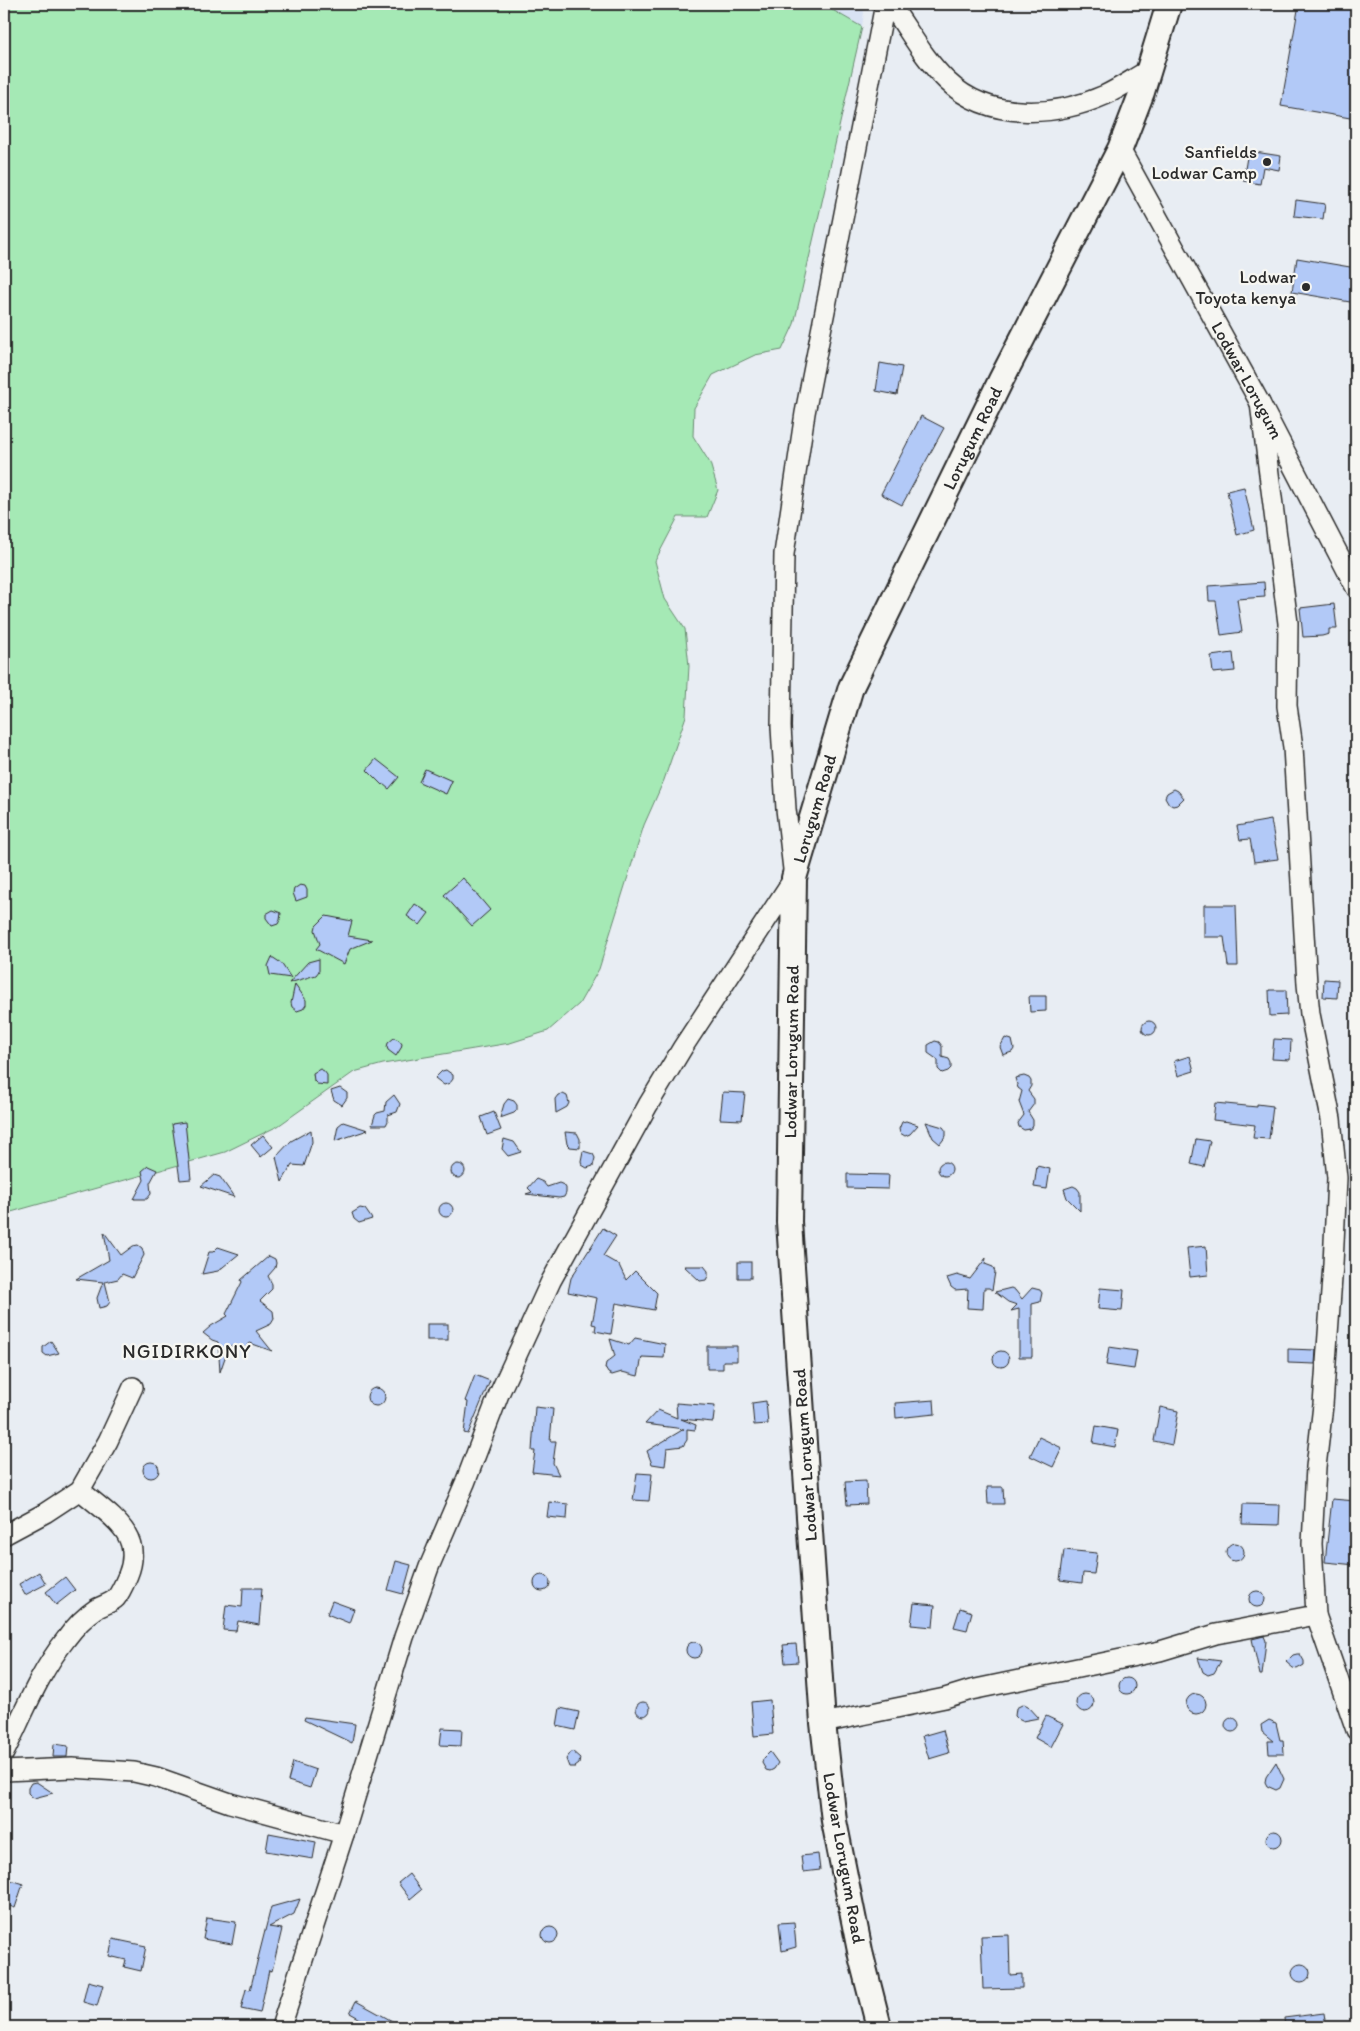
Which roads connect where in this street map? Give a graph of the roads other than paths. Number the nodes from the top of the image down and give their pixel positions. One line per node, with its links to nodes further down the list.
1 (885, 4): 8 (street)
2 (890, 4): 4 (street)
3 (1170, 4): 4 (main road, Lorugum Road)
4 (1149, 70): 5 (main road, Lorugum Road)
5 (1120, 149): 6 (street, Lodwar Lorugum); 8 (main road, Lorugum Road)
6 (1260, 403): 7 (street, Lodwar Lorugum); 12 (street)
7 (1356, 588)
8 (794, 878): 13 (main road, Lodwar Lorugum Road); 17 (street)
9 (133, 1387): 10 (street)
10 (80, 1490): 11 (street); 15 (street)
11 (4, 1535)
12 (1316, 1615): 13 (street); 14 (street)
13 (823, 1724): 19 (main road, Lodwar Lorugum Road)
14 (1356, 1730)
15 (4, 1753)
16 (4, 1771): 17 (street)
17 (344, 1834): 18 (street)
18 (281, 2027)
19 (879, 2027)

